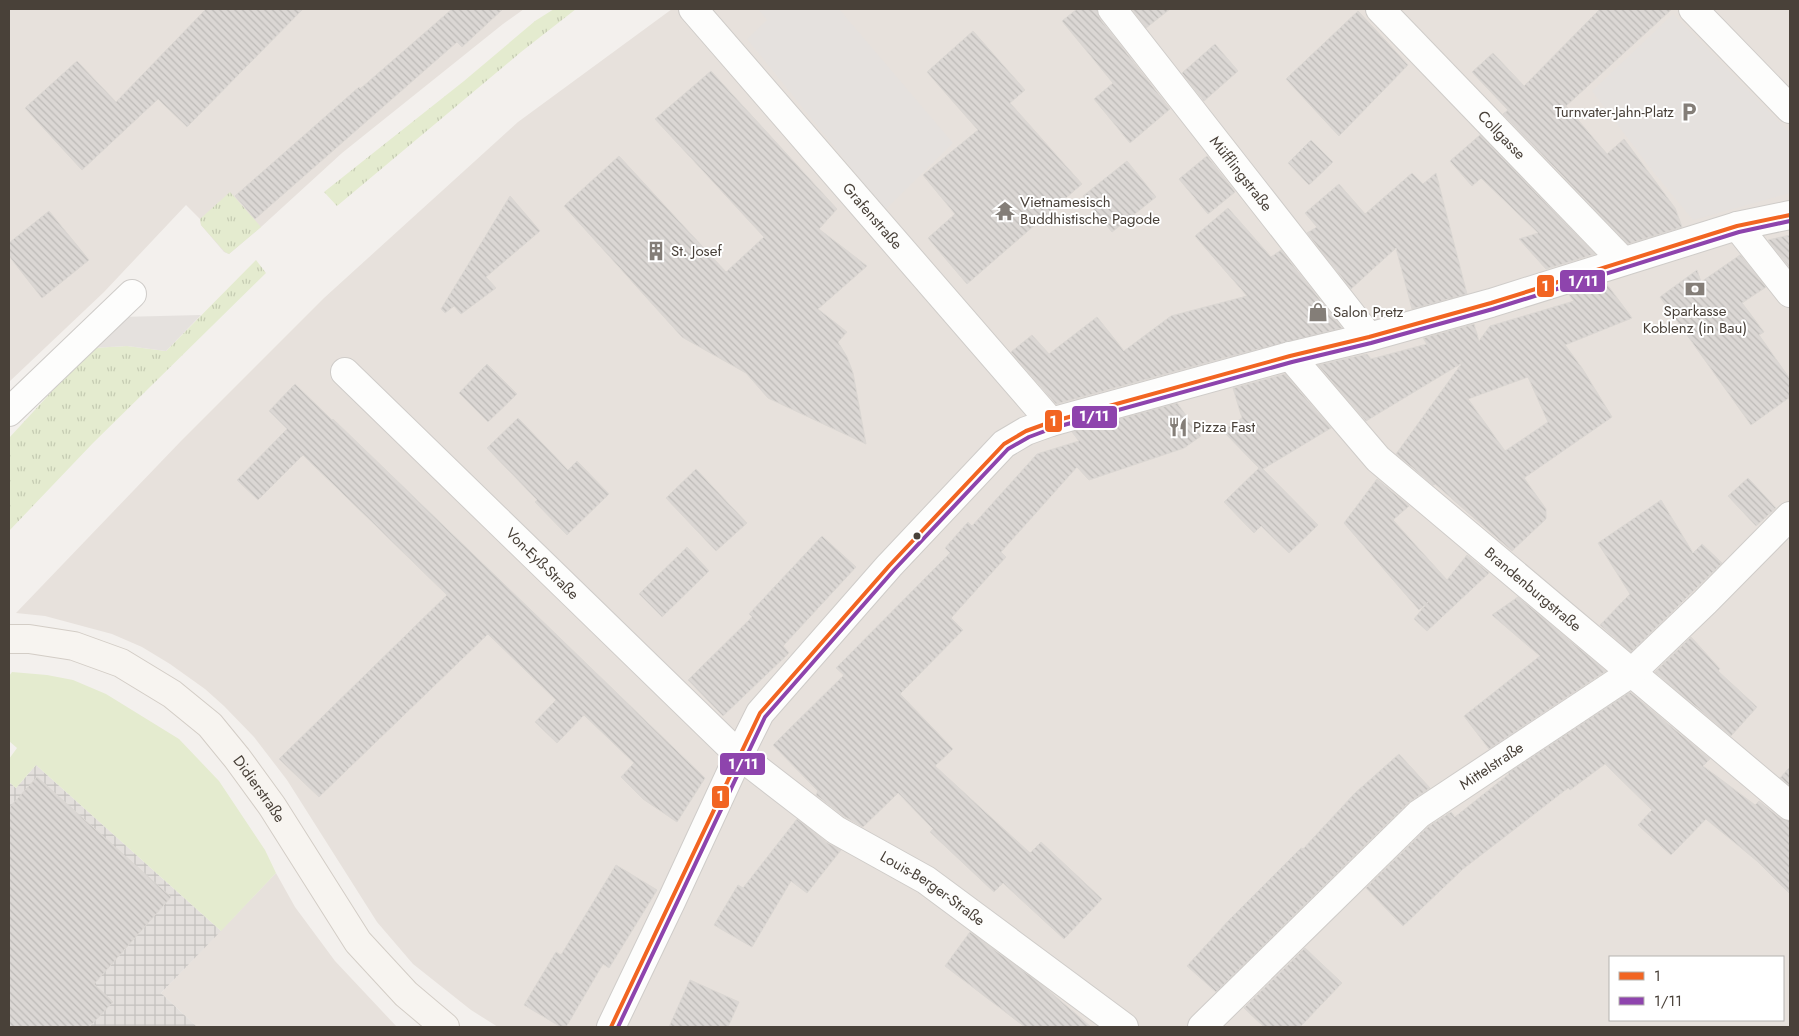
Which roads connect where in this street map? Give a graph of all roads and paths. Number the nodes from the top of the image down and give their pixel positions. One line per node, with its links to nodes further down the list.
1 (694, 9): 15 (street, Grafenstraße)
2 (1112, 9): 11 (street, Müfflingstraße)
3 (1380, 9): 8 (street, Collgasse)
4 (1692, 9): 5 (street)
5 (1790, 109)
6 (1790, 215): 7 (street)
7 (1737, 226): 8 (street); 9 (street)
8 (1623, 261): 11 (street)
9 (1790, 293)
10 (132, 294): 14 (street)
11 (1369, 337): 12 (street)
12 (1290, 356): 15 (street); 18 (street, Brandenburgstraße)
13 (345, 372): 19 (street, Von-Eyß-Straße)
14 (9, 412)
15 (1051, 422): 19 (street)
16 (1790, 516): 18 (street, Mittelstraße)
17 (9, 639): 21 (street, Didierstraße)
18 (1631, 672): 20 (street, Brandenburgstraße); 24 (street, Mittelstraße)
19 (738, 755): 22 (street); 23 (street, Louis-Berger-Straße)
20 (1790, 806)
21 (445, 1027)
22 (611, 1027)
23 (1124, 1027)
24 (1202, 1027)

